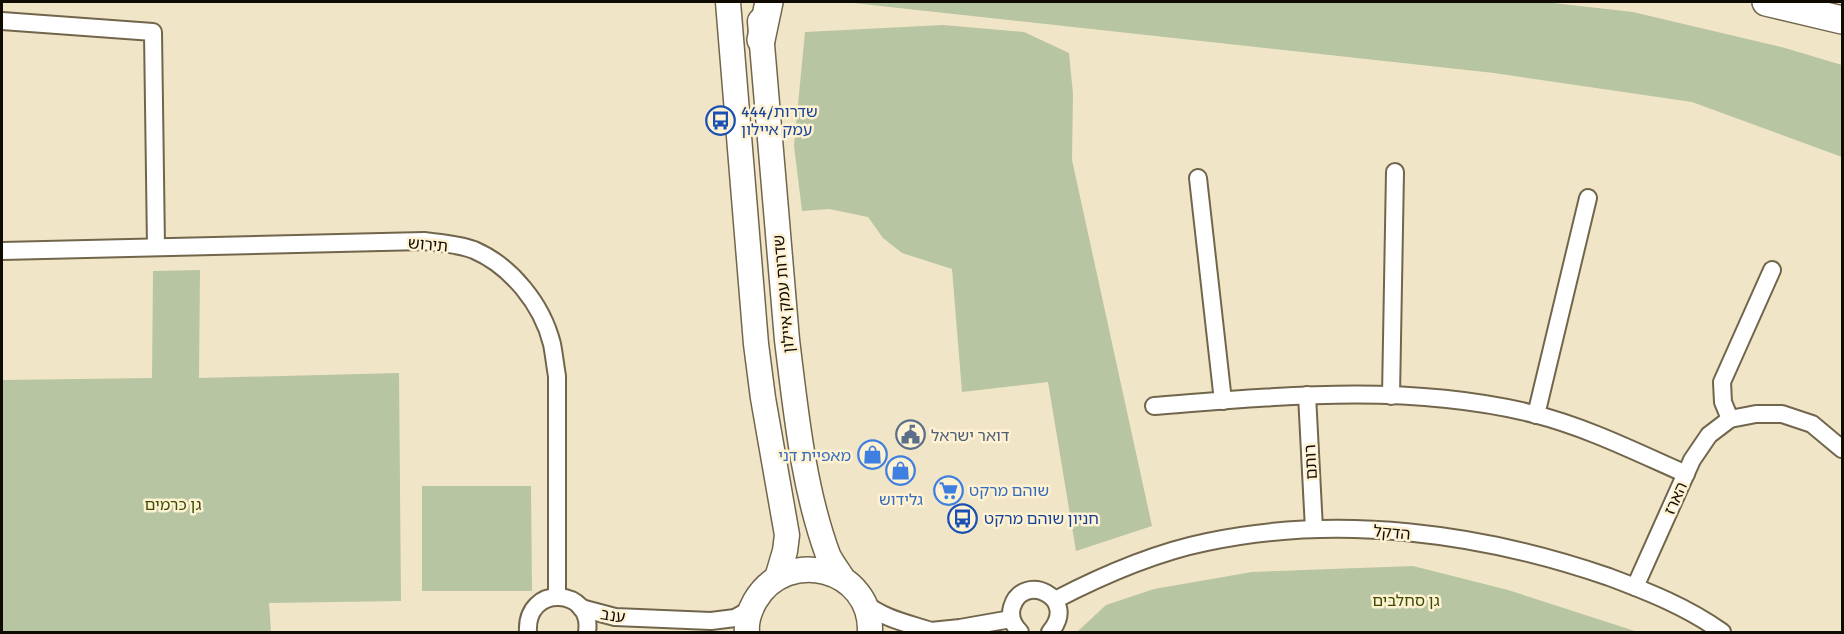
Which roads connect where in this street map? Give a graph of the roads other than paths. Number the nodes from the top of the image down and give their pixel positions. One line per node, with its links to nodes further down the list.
1 (728, 2): 23 (main road, שדרות עמק איילון)
2 (758, 2): 7 (main road, שדרות עמק איילון)
3 (769, 2): 7 (main road)
4 (1766, 2): 6 (main road)
5 (2, 21): 11 (street)
6 (1842, 21)
7 (762, 40): 24 (main road, שדרות עמק איילון)
8 (1395, 172): 15 (street)
9 (1198, 178): 16 (street)
10 (1588, 198): 18 (street)
11 (156, 247): 12 (street, תירוש); 26 (street, תירוש)
12 (2, 251)
13 (1772, 270): 19 (street)
14 (1307, 396): 15 (street); 16 (street); 22 (street, רותם)
15 (1391, 396): 18 (street)
16 (1223, 401): 17 (street)
17 (1154, 406)
18 (1536, 415): 21 (street)
19 (1730, 419): 20 (street, הארז); 21 (street, הארז)
20 (1842, 449)
21 (1686, 474): 25 (street, הארז)
22 (1314, 530): 25 (street, הדקל); 27 (street, הדקל)
23 (777, 578): 24 (main road); 30 (main road)
24 (843, 579): 28 (main road, שדרות עמק איילון)
25 (1635, 587): 37 (street, הדקל)
26 (556, 597): 29 (street, ענב); 33 (street)
27 (1055, 600): 31 (street); 36 (street)
28 (863, 602): 32 (street); 35 (main road)
29 (581, 608): 30 (street, ענב); 34 (street)
30 (749, 621)
31 (1015, 626): 32 (street)
32 (926, 632)
33 (528, 633)
34 (587, 633)
35 (870, 633)
36 (1050, 633)
37 (1722, 633)

